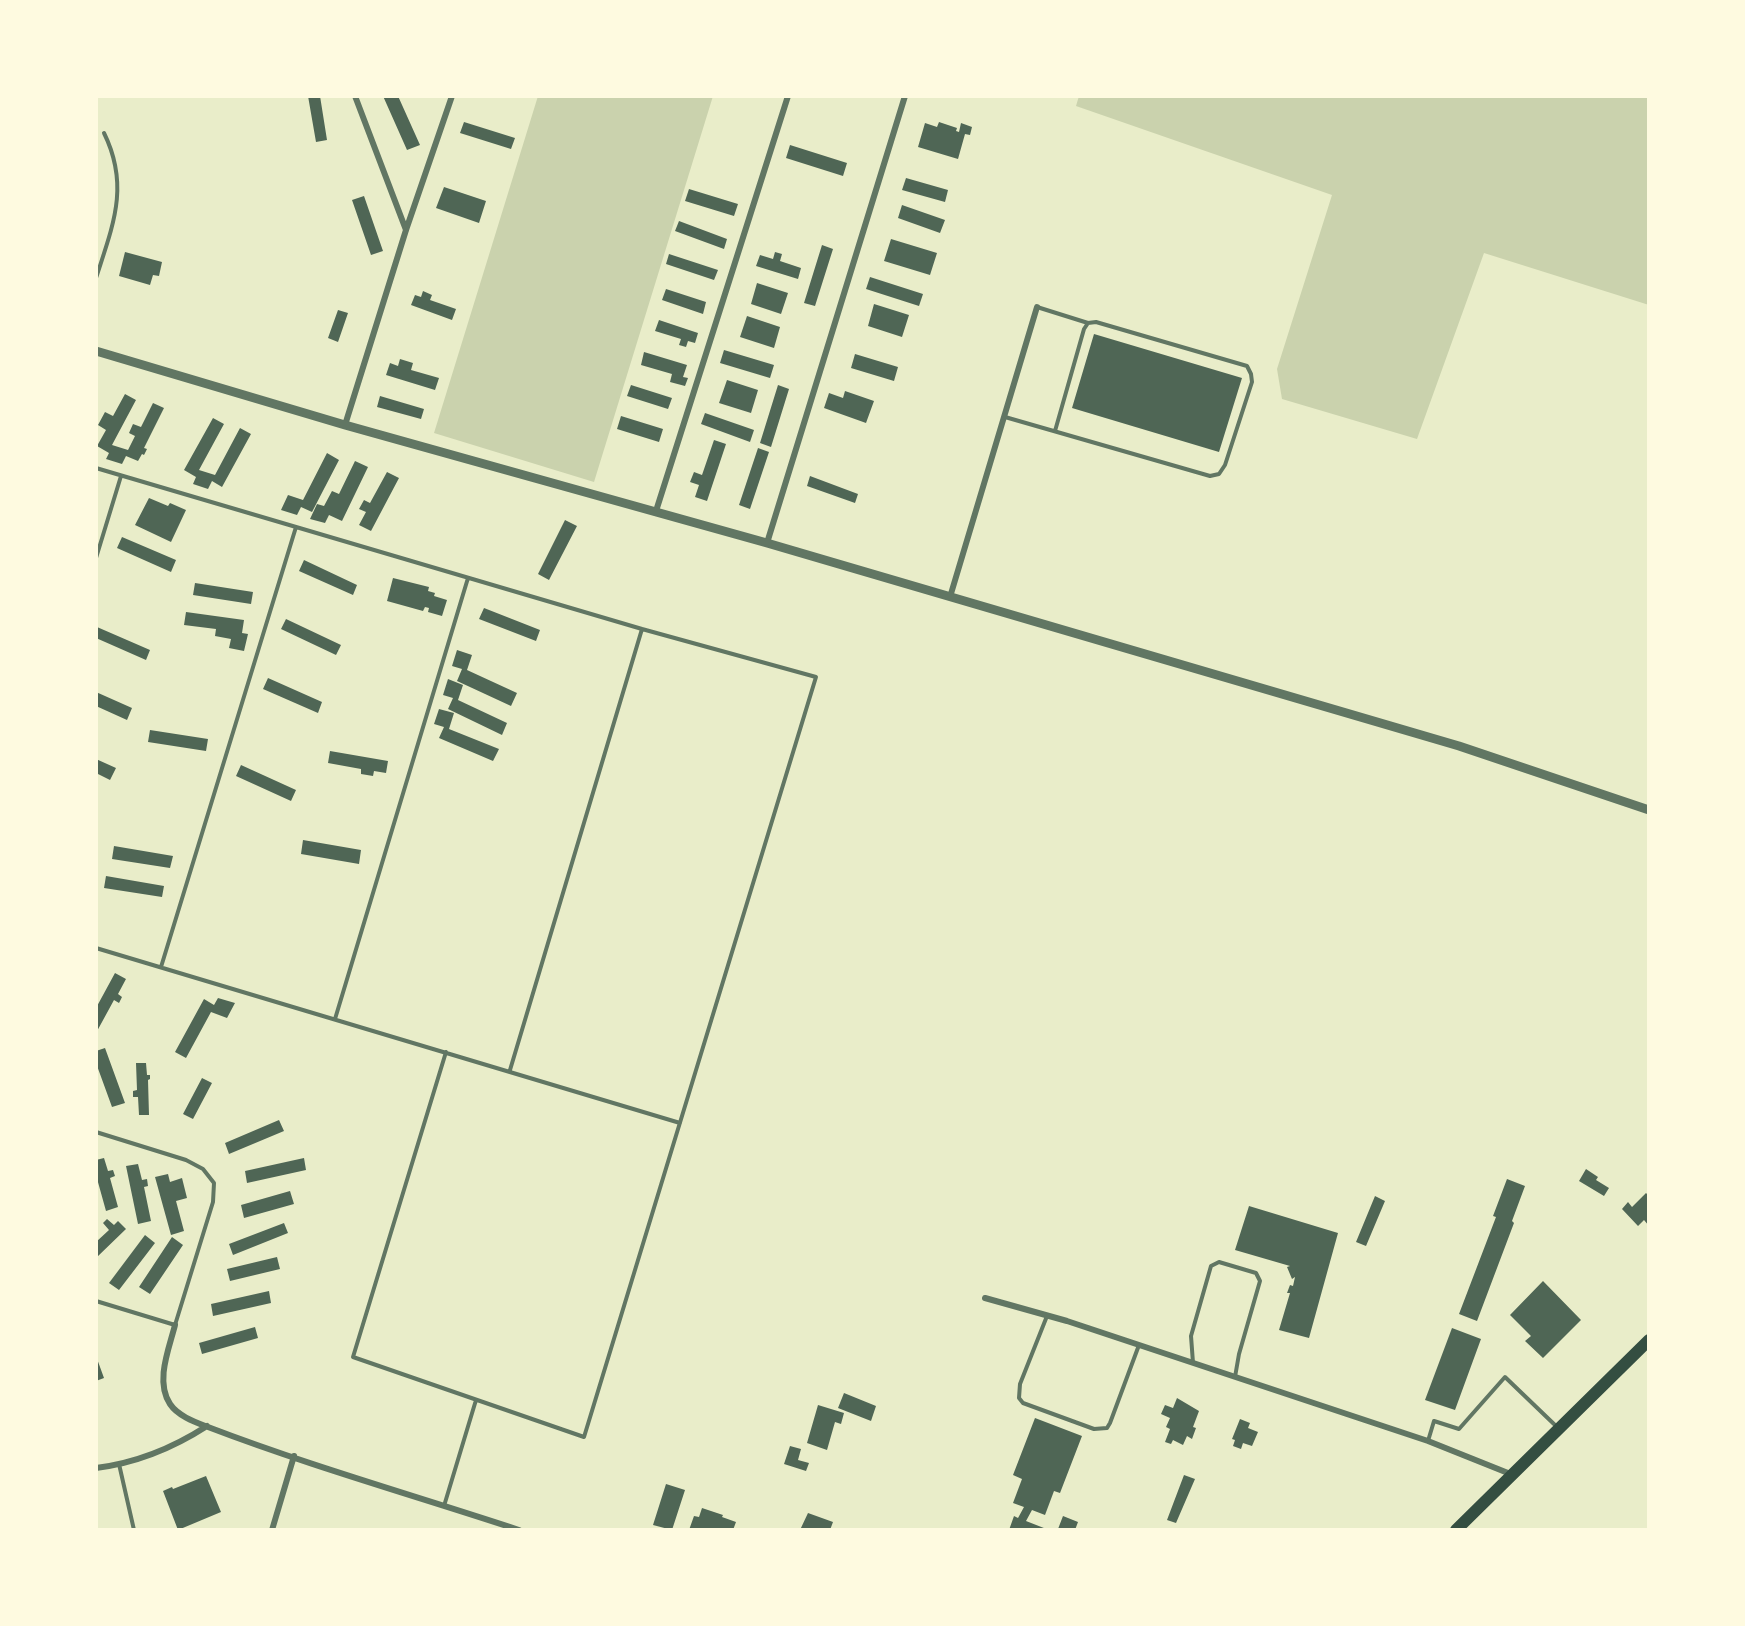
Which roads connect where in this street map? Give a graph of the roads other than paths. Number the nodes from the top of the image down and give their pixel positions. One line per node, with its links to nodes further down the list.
1 (355, 96): 6 (street)
2 (452, 96): 6 (street)
3 (789, 96): 16 (street)
4 (905, 96): 18 (street)
5 (104, 132): 7 (lane)
6 (406, 230): 12 (street)
7 (96, 278)
8 (1037, 307): 9 (lane); 11 (street)
9 (1088, 323): 13 (lane); 13 (lane)
10 (96, 351): 12 (street)
11 (1004, 417): 13 (lane); 21 (street)
12 (345, 425): 16 (street)
13 (1055, 432)
14 (96, 468): 15 (lane)
15 (121, 476): 17 (lane); 19 (lane)
16 (656, 512): 18 (street)
17 (296, 527): 20 (lane); 25 (lane)
18 (767, 543): 21 (street)
19 (96, 558)
20 (468, 578): 22 (lane); 26 (lane)
21 (950, 597): 23 (street)
22 (642, 629): 28 (lane); 29 (lane)
23 (1649, 810)
24 (96, 948): 25 (lane)
25 (161, 967): 26 (lane)
26 (335, 1019): 27 (lane)
27 (446, 1052): 28 (lane); 39 (lane)
28 (510, 1070): 29 (lane)
29 (680, 1123): 39 (lane)
30 (96, 1132): 34 (lane)
31 (985, 1298): 33 (street)
32 (96, 1301): 34 (lane)
33 (1047, 1316): 36 (street); 36 (lane)
34 (175, 1325): 40 (street)
35 (1649, 1340): 41 (main road)
36 (1139, 1345): 37 (street)
37 (1193, 1363): 38 (street); 38 (lane)
38 (1235, 1377): 42 (street)
39 (476, 1400): 47 (lane)
40 (207, 1426): 43 (street); 44 (street)
41 (1559, 1428): 42 (lane); 46 (main road)
42 (1428, 1441): 46 (street)
43 (294, 1456): 47 (street); 49 (street)
44 (119, 1464): 45 (street); 48 (lane)
45 (96, 1468)
46 (1514, 1475): 51 (main road)
47 (444, 1506): 50 (street)
48 (134, 1530)
49 (272, 1530)
50 (519, 1530)
51 (1456, 1530)

